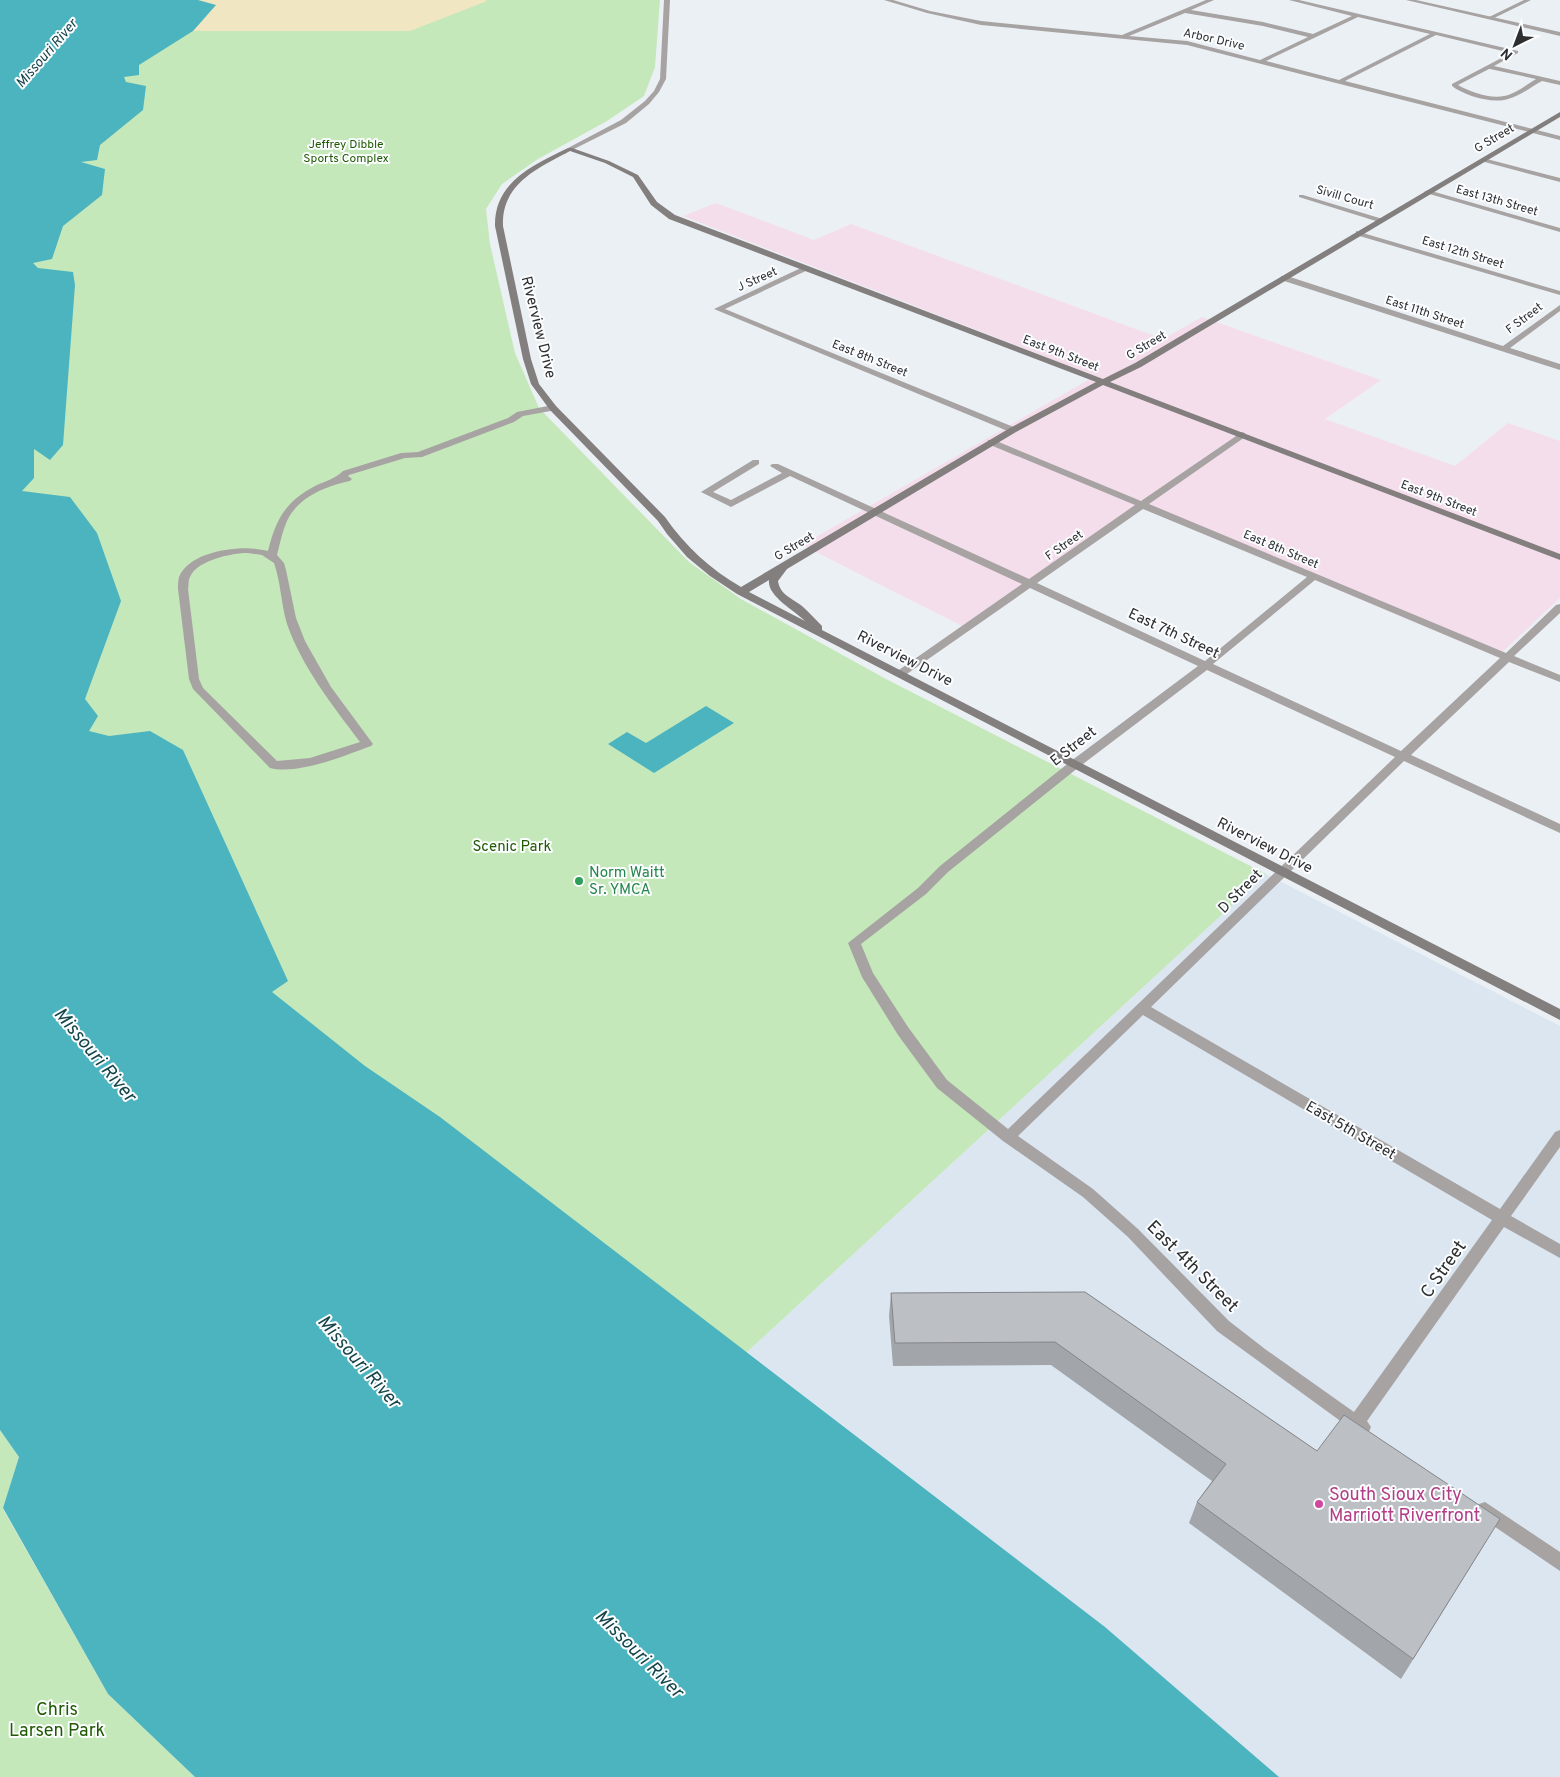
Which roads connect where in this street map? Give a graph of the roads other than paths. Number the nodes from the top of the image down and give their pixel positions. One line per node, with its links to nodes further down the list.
1 (667, 0): 22 (street)
2 (887, 0): 12 (street, Arbor Drive)
3 (1211, 0): 7 (street)
4 (1292, 0): 8 (street)
5 (1409, 0): 9 (street)
6 (1528, 0): 9 (street)
7 (1185, 11): 12 (street); 13 (street)
8 (1358, 15): 10 (street); 13 (street)
9 (1490, 18): 11 (street)
10 (1436, 33): 15 (street); 17 (street)
11 (1560, 34)
12 (1122, 36): 14 (street, Arbor Drive)
13 (1313, 36): 14 (street)
14 (1261, 62): 17 (street, Arbor Drive)
15 (1490, 67): 16 (street); 16 (street)
16 (1541, 79): 18 (street)
17 (1339, 82): 20 (street, Arbor Drive)
18 (1560, 84)
19 (1560, 114): 20 (main road, G Street)
20 (1531, 130): 21 (street, Arbor Drive); 23 (main road, G Street)
21 (1560, 138)
22 (570, 150): 30 (main road, East 9th Street); 38 (main road, Riverview Drive)
23 (1483, 160): 24 (street); 25 (main road, G Street)
24 (1560, 180)
25 (1428, 192): 27 (main road, G Street); 28 (street, East 13th Street)
26 (1301, 196): 27 (street, Sivill Court)
27 (1382, 220): 29 (main road, G Street)
28 (1560, 230)
29 (1359, 233): 31 (main road, G Street); 32 (street, East 12th Street)
30 (806, 269): 34 (street, J Street); 37 (main road, East 9th Street)
31 (1284, 278): 35 (street, East 11th Street); 37 (main road, G Street)
32 (1560, 293)
33 (1560, 307): 35 (street, F Street)
34 (718, 309): 41 (street, East 8th Street)
35 (1504, 349): 36 (street, East 11th Street)
36 (1560, 367)
37 (1103, 382): 41 (main road, G Street); 42 (main road, East 9th Street)
38 (553, 408): 39 (main road, Riverview Drive); 40 (street)
39 (560, 416): 40 (street); 54 (main road, Riverview Drive)
40 (511, 420): 49 (street)
41 (1013, 430): 43 (main road, G Street)
42 (1242, 435): 47 (street, F Street); 50 (main road, East 9th Street)
43 (991, 442): 47 (street, East 8th Street); 48 (main road, G Street)
44 (756, 462): 46 (street)
45 (775, 466): 46 (street, East 7th Street)
46 (789, 472): 48 (street, East 7th Street)
47 (1143, 505): 52 (street, East 8th Street); 53 (street, F Street)
48 (874, 512): 51 (main road, G Street); 53 (street, East 7th Street)
49 (271, 557): 49 (street)
50 (1560, 557)
51 (783, 567): 54 (main road, G Street); 56 (main road)
52 (1314, 576): 57 (street, East 8th Street); 58 (street, E Street)
53 (1031, 584): 58 (street, East 7th Street); 59 (street, F Street)
54 (741, 592): 56 (main road, Riverview Drive)
55 (1560, 607): 57 (street, D Street)
56 (823, 634): 59 (main road, Riverview Drive)
57 (1507, 657): 60 (street, East 8th Street); 61 (street, D Street)
58 (1206, 665): 61 (street, East 7th Street); 62 (street, E Street)
59 (900, 674): 62 (main road, Riverview Drive)
60 (1560, 679)
61 (1403, 756): 63 (street, East 7th Street); 64 (street, D Street)
62 (1075, 764): 64 (main road, Riverview Drive); 65 (street, E Street)
63 (1560, 829)
64 (1282, 872): 66 (street, D Street); 67 (main road, Riverview Drive)
65 (854, 943): 68 (street, East 4th Street)
66 (1142, 1008): 68 (street, D Street); 70 (street, East 5th Street)
67 (1560, 1015)
68 (1008, 1136): 72 (street, East 4th Street)
69 (1560, 1136): 70 (street, C Street)
70 (1502, 1218): 71 (street, East 5th Street); 72 (street, C Street)
71 (1560, 1252)
72 (1356, 1423): 73 (street, East 4th Street)
73 (1372, 1434)
74 (1470, 1500): 75 (street)
75 (1560, 1562)

